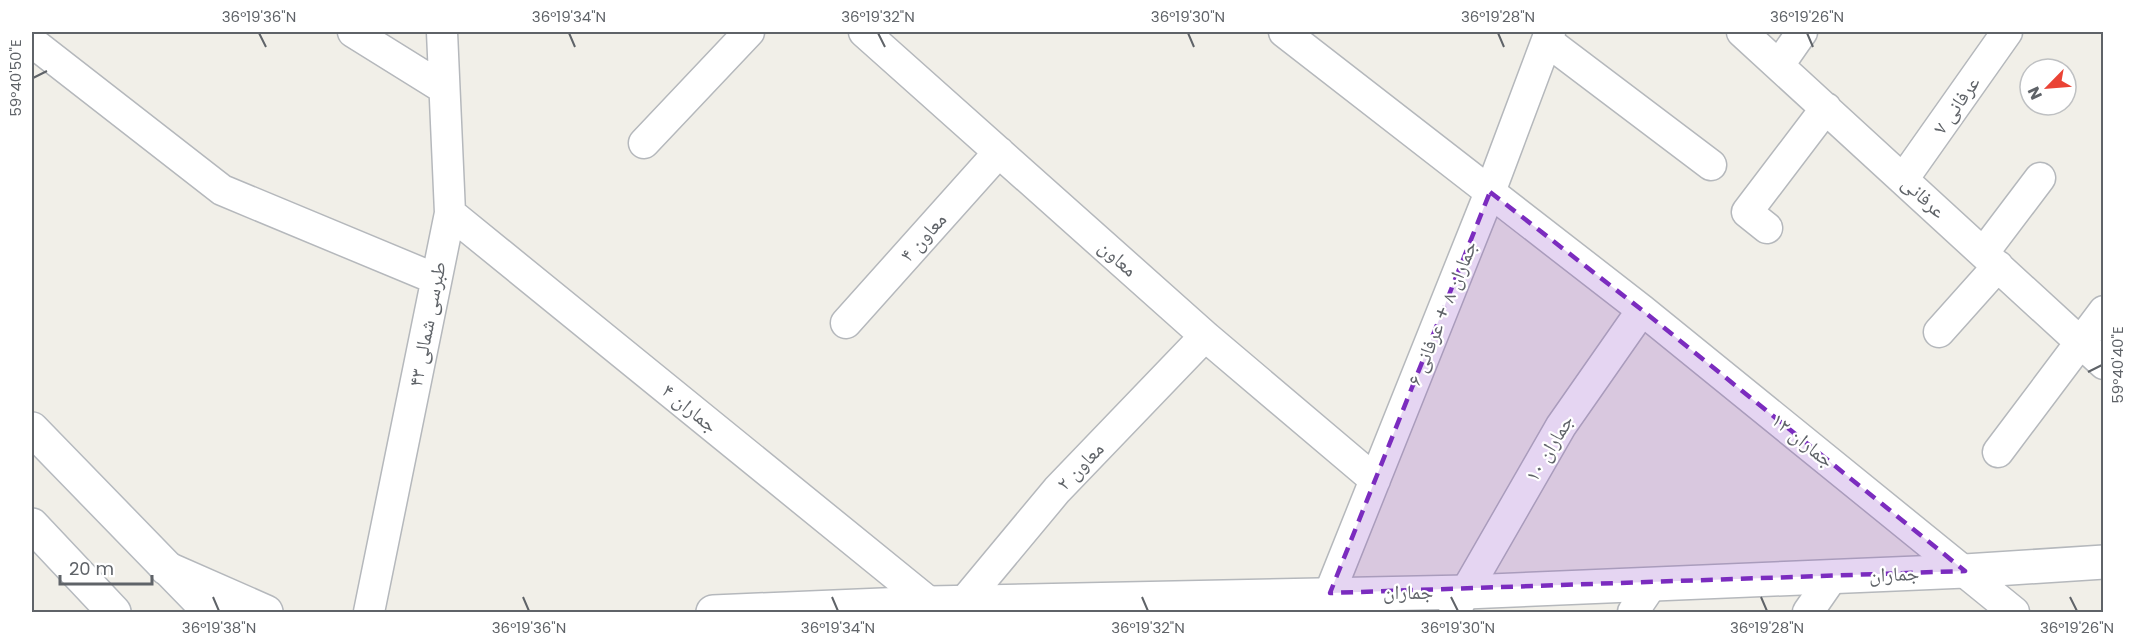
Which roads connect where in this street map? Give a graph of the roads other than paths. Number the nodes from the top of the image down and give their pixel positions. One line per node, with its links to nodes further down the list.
1 (353, 32): 12 (street)
2 (442, 32): 12 (street, طبرسی شمالی ۴۳)
3 (748, 32): 14 (street)
4 (864, 32): 15 (street, معاون)
5 (1284, 32): 19 (street, جماران ۱۲)
6 (1742, 32): 11 (street, عرفانی)
7 (1802, 32): 11 (street)
8 (2007, 32): 17 (street, عرفانی ۷)
9 (1549, 36): 16 (street); 19 (street, جماران ۸ + عرفانی ۶)
10 (32, 42): 23 (street)
11 (1779, 65): 13 (street, عرفانی)
12 (443, 88): 20 (street, طبرسی شمالی ۴۳)
13 (1826, 108): 17 (street, عرفانی); 21 (street)
14 (644, 143)
15 (999, 152): 26 (street, معاون ۴); 28 (street, معاون)
16 (1711, 165)
17 (1904, 178): 22 (street, عرفانی)
18 (2040, 178): 22 (street)
19 (1490, 192): 24 (street, جماران ۱۲); 33 (street, جماران ۸ + عرفانی ۶)
20 (450, 213): 23 (street, طبرسی شمالی ۴۳); 42 (street, جماران ۴)
21 (1767, 228)
22 (1991, 259): 27 (street); 29 (street, عرفانی)
23 (436, 279): 46 (street, طبرسی شمالی ۴۳)
24 (1642, 310): 37 (street, جماران ۱۲); 40 (street, جماران ۱۰)
25 (2103, 311): 29 (street)
26 (846, 323)
27 (1940, 332)
28 (1205, 336): 33 (street, معاون); 42 (street, معاون ۲)
29 (2081, 343): 30 (street, عرفانی); 32 (street)
30 (2103, 364)
31 (32, 429): 36 (street)
32 (1998, 452)
33 (1376, 480): 41 (street, جماران ۸ + عرفانی ۶)
34 (32, 525): 43 (street)
35 (2103, 562): 37 (street, جماران)
36 (166, 568): 44 (street); 45 (street)
37 (1965, 571): 38 (street, جماران); 50 (street, جماران ۱۲)
38 (1833, 576): 39 (street, جماران); 49 (street)
39 (1652, 584): 40 (street, جماران); 48 (street)
40 (1460, 602): 41 (street, جماران)
41 (1326, 603): 42 (street, جماران)
42 (945, 606): 47 (street, جماران)
43 (114, 612)
44 (210, 612)
45 (266, 612)
46 (369, 612)
47 (713, 612)
48 (1633, 612)
49 (1808, 612)
50 (2014, 612)

